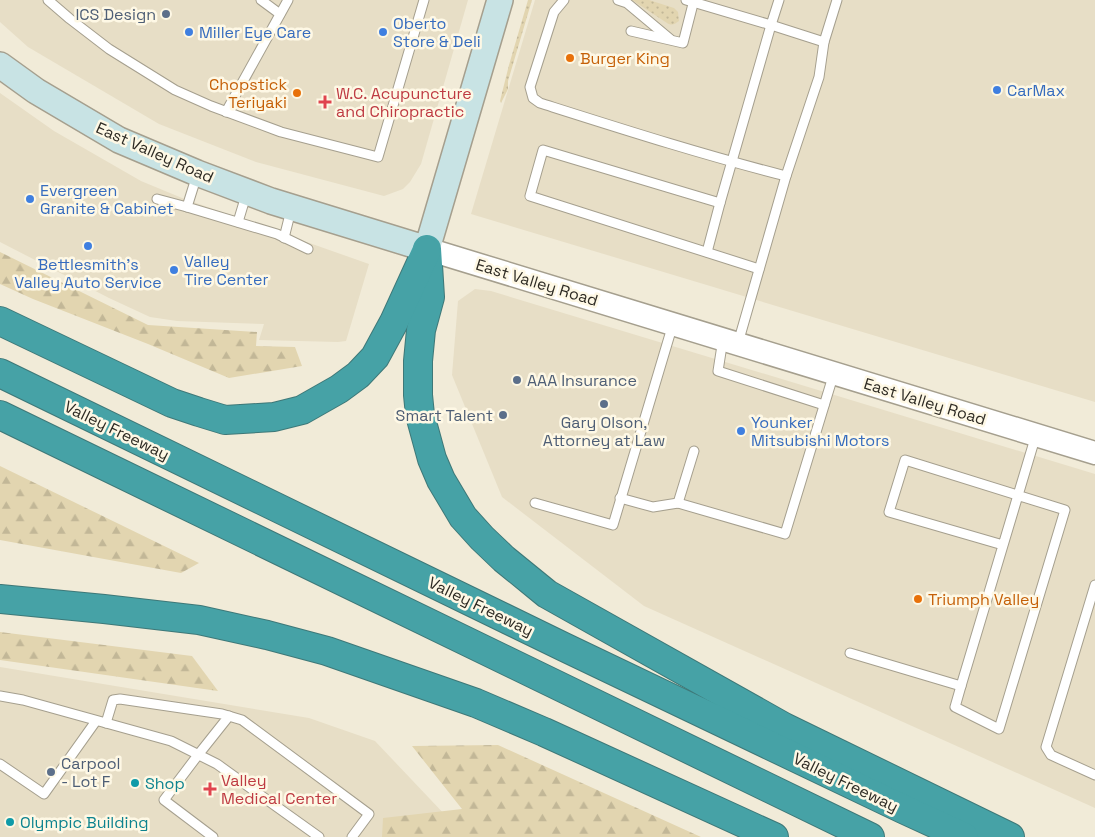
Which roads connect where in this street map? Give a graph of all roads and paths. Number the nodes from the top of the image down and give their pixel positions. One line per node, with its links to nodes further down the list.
1 (48, 0): 17 (lane)
2 (261, 0): 11 (lane)
3 (288, 0): 11 (lane)
4 (424, 0): 17 (lane)
5 (500, 0): 29 (main road)
6 (564, 0): 18 (lane)
7 (618, 0): 14 (lane)
8 (779, 0): 12 (lane)
9 (837, 0): 15 (lane)
10 (691, 1): 12 (lane); 14 (lane)
11 (280, 14): 17 (lane)
12 (771, 25): 15 (lane); 18 (lane)
13 (631, 31): 14 (lane)
14 (672, 41)
15 (824, 42): 20 (lane)
16 (0, 65): 19 (main road, East Valley Road)
17 (226, 112)
18 (731, 162): 20 (lane); 23 (lane)
19 (197, 173): 21 (main road, East Valley Road); 24 (lane)
20 (786, 176): 31 (lane)
21 (247, 192): 25 (main road, East Valley Road); 26 (lane)
22 (156, 199): 24 (lane)
23 (720, 203): 30 (lane); 30 (lane)
24 (187, 207): 26 (lane)
25 (292, 208): 27 (lane); 29 (main road, East Valley Road)
26 (238, 222): 27 (lane)
27 (284, 238): 28 (lane)
28 (308, 248)
29 (427, 248): 32 (highway); 33 (street, East Valley Road); 66 (highway)
30 (707, 252): 31 (lane)
31 (759, 269): 34 (lane)
32 (0, 321)
33 (673, 324): 34 (street, East Valley Road); 44 (lane)
34 (730, 341): 36 (street, East Valley Road); 37 (lane)
35 (0, 373): 65 (highway, Valley Freeway)
36 (834, 373): 37 (lane); 40 (street, East Valley Road)
37 (824, 405): 46 (lane)
38 (0, 415): 64 (highway)
39 (0, 432): 63 (highway)
40 (1036, 435): 42 (street, East Valley Road); 43 (lane)
41 (694, 451): 46 (lane)
42 (1095, 453)
43 (1018, 495): 47 (lane); 47 (lane); 51 (lane)
44 (620, 498): 45 (lane); 46 (lane)
45 (535, 503)
46 (678, 504)
47 (1003, 545): 51 (lane)
48 (1095, 585): 58 (lane)
49 (0, 599): 62 (highway)
50 (850, 653): 51 (lane)
51 (961, 686)
52 (0, 696): 54 (lane)
53 (229, 716): 55 (lane); 56 (lane); 61 (lane)
54 (96, 720): 55 (lane); 57 (lane)
55 (106, 723): 56 (lane)
56 (198, 755): 59 (lane); 60 (lane)
57 (0, 764)
58 (1095, 775)
59 (213, 837)
60 (319, 837)
61 (352, 837)
62 (774, 837)
63 (832, 837)
64 (870, 837)
65 (964, 837)
66 (1010, 837)

